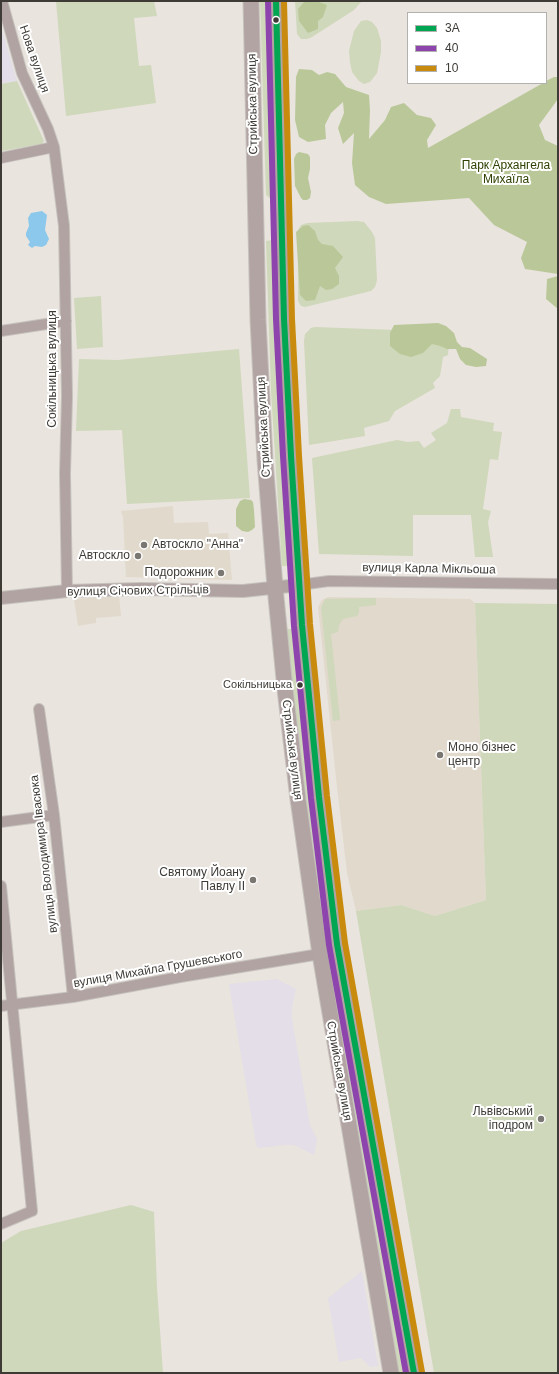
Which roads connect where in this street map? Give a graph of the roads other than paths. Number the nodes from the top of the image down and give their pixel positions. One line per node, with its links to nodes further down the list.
1 (2, 1): 4 (street, Нова вулиця)
2 (251, 1): 7 (main road, Стрийська вулиця)
3 (276, 1): 6 (main road, Стрийська вулиця)
4 (54, 147): 5 (street); 8 (street, Сокільницька вулиця)
5 (1, 158)
6 (281, 213): 7 (main road); 11 (main road, Стрийська вулиця)
7 (256, 214): 12 (main road, Стрийська вулиця)
8 (66, 320): 9 (street); 13 (street, Сокільницька вулиця)
9 (1, 331)
10 (558, 584): 11 (street, вулиця Карла Мікльоша)
11 (299, 585): 12 (street, вулиця Січових Стрільців); 25 (main road, Стрийська вулиця)
12 (275, 587): 13 (street, вулиця Січових Стрільців); 19 (main road, Стрийська вулиця)
13 (67, 591): 14 (street, вулиця Січових Стрільців)
14 (1, 598)
15 (39, 709): 16 (street, вулиця Володимира Івасюка)
16 (54, 815): 17 (street); 20 (street, вулиця Володимира Івасюка)
17 (1, 822)
18 (1, 886): 21 (street)
19 (320, 954): 20 (street, вулиця Михайла Грушевського); 24 (main road, Стрийська вулиця)
20 (73, 997): 21 (street, вулиця Михайла Грушевського)
21 (13, 1005): 22 (street, вулиця Михайла Грушевського); 23 (street)
22 (1, 1006)
23 (1, 1224)
24 (391, 1373)
25 (414, 1373)

